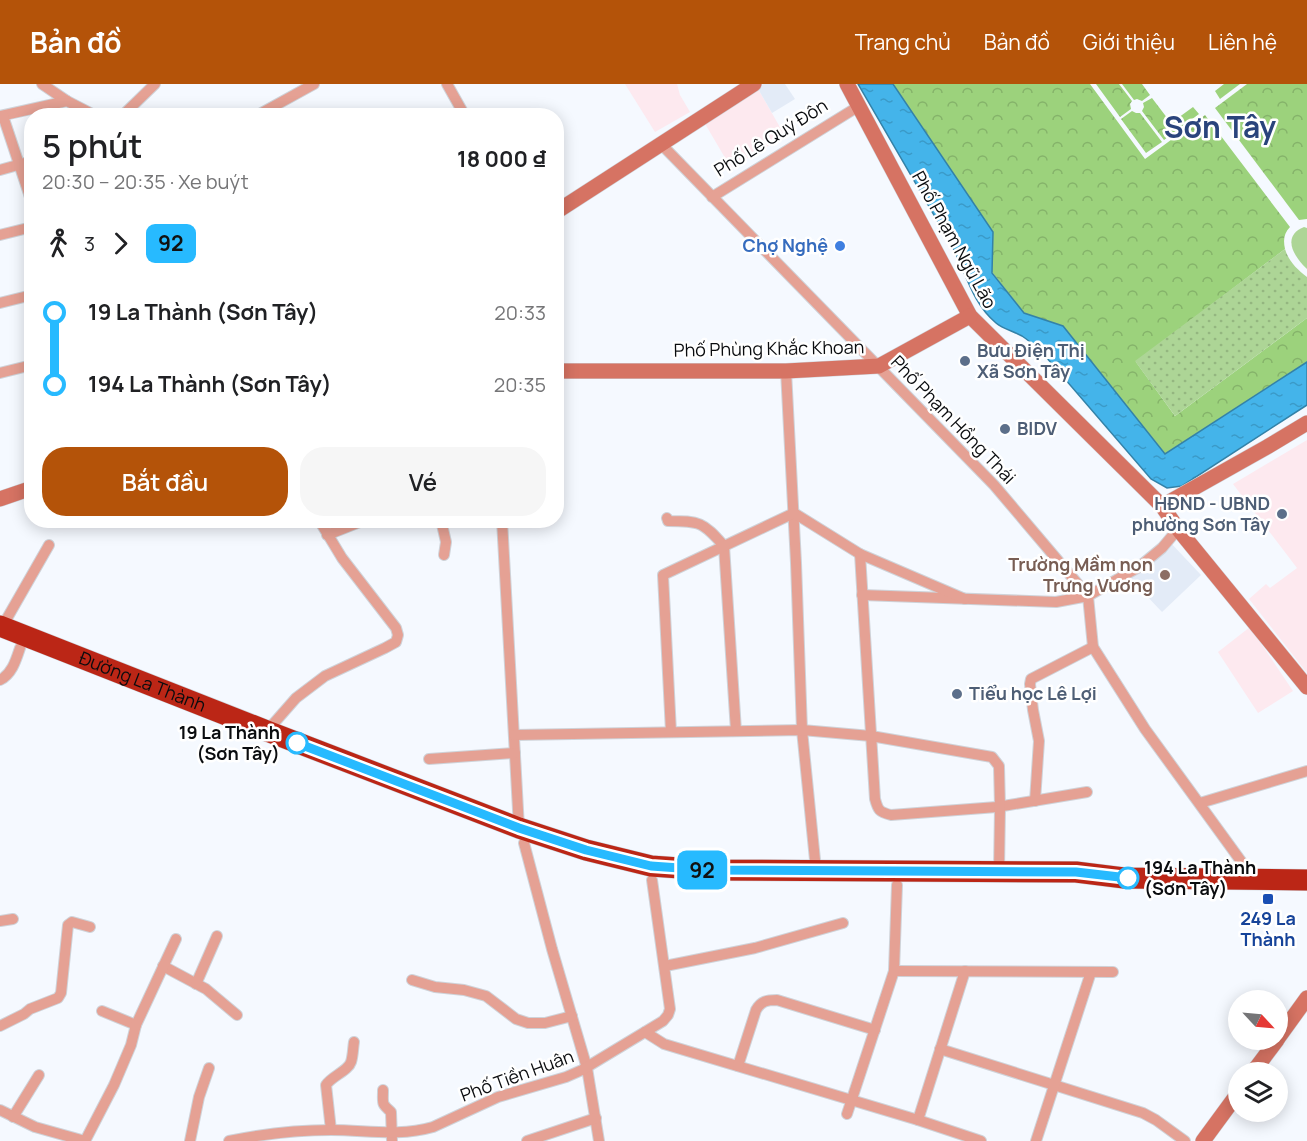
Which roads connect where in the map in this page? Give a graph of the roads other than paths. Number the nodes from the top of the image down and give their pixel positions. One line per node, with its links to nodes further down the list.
1 (42, 84): 7 (street)
2 (156, 84): 11 (street)
3 (314, 84): 12 (street)
4 (447, 84): 13 (street)
5 (754, 84): 16 (main road)
6 (847, 84): 8 (main road)
7 (67, 101): 9 (street); 10 (street)
8 (859, 106): 21 (street, Phố Lê Quý Đôn); 27 (main road, Phố Phạm Ngũ Lão)
9 (36, 108)
10 (81, 108)
11 (130, 108)
12 (272, 108)
13 (460, 108)
14 (24, 111): 15 (street)
15 (1, 116): 18 (street)
16 (661, 144): 21 (street, Phố Phạm Hồng Thái); 22 (main road)
17 (24, 163): 18 (street)
18 (18, 165): 19 (street); 20 (street)
19 (0, 170)
20 (24, 181)
21 (712, 197): 28 (street, Phố Phạm Hồng Thái)
22 (564, 207)
23 (24, 229): 24 (street)
24 (0, 235)
25 (24, 297): 26 (street)
26 (0, 303)
27 (970, 316): 28 (main road, Phố Phùng Khắc Khoan); 36 (main road, Phố Phạm Ngũ Lão)
28 (879, 366): 31 (main road, Phố Phùng Khắc Khoan); 50 (street, Phố Phạm Hồng Thái)
29 (24, 367): 32 (street)
30 (564, 371): 31 (main road, Phố Phùng Khắc Khoan)
31 (786, 371): 37 (street)
32 (0, 373)
33 (1307, 423): 36 (main road)
34 (24, 491): 35 (main road)
35 (0, 499)
36 (1162, 506): 43 (main road, Phố Phạm Ngũ Lão)
37 (794, 513): 46 (street); 47 (street); 57 (street)
38 (667, 518): 46 (street)
39 (324, 528): 44 (street)
40 (343, 528): 44 (street)
41 (443, 528): 48 (street)
42 (502, 528): 61 (street)
43 (1178, 529): 50 (street); 56 (main road, Phố Phạm Ngũ Lão)
44 (327, 534): 58 (street)
45 (48, 545): 52 (street)
46 (724, 546): 59 (street); 60 (street)
47 (860, 554): 49 (street); 51 (street)
48 (444, 555)
49 (862, 596): 51 (street); 62 (street)
50 (1088, 596): 51 (street); 53 (street)
51 (965, 599)
52 (1, 631): 54 (highway, Đường La Thành); 58 (highway, Đường La Thành)
53 (1093, 647): 67 (street); 68 (street)
54 (20, 648): 55 (street); 70 (highway, Đường La Thành)
55 (0, 680)
56 (1307, 687)
57 (802, 730): 59 (street); 62 (street); 71 (street)
58 (267, 731): 70 (highway, Đường La Thành)
59 (736, 731): 60 (street)
60 (671, 732): 61 (street)
61 (514, 735): 63 (street)
62 (871, 736): 69 (street); 69 (street)
63 (515, 753): 64 (street); 70 (street)
64 (429, 759)
65 (1307, 771): 68 (street)
66 (1087, 792): 67 (street)
67 (1035, 801): 69 (street)
68 (1200, 803): 73 (street)
69 (1000, 807): 72 (street)
70 (521, 835): 71 (highway, Đường La Thành); 74 (highway, Đường La Thành); 95 (street)
71 (816, 870): 72 (highway, Đường La Thành)
72 (999, 872): 73 (highway, Đường La Thành)
73 (1254, 879): 75 (highway, Đường La Thành)
74 (652, 880): 76 (highway, Đường La Thành); 85 (street, Phố Tiền Huân)
75 (1307, 880)
76 (897, 885): 77 (highway, Đường La Thành); 86 (street)
77 (1307, 892)
78 (13, 919): 79 (street)
79 (0, 921)
80 (843, 923): 85 (street)
81 (90, 927): 98 (street)
82 (217, 936): 91 (street)
83 (176, 939): 84 (street)
84 (163, 966): 91 (street); 96 (street)
85 (665, 966): 100 (street, Phố Tiền Huân)
86 (894, 971): 87 (street); 99 (street)
87 (965, 971): 88 (street); 102 (street)
88 (1091, 972): 89 (street); 109 (street)
89 (1113, 972)
90 (412, 980): 95 (street)
91 (196, 984): 94 (street)
92 (1307, 998): 97 (main road)
93 (102, 1011): 96 (street)
94 (237, 1015)
95 (572, 1016): 107 (street)
96 (136, 1025): 122 (street)
97 (1288, 1025)
98 (0, 1026)
99 (875, 1030): 105 (street); 111 (street)
100 (645, 1032): 105 (street); 107 (street, Phố Tiền Huân)
101 (354, 1042): 118 (street)
102 (940, 1049): 109 (street); 117 (street)
103 (1270, 1050): 104 (main road)
104 (1261, 1062)
105 (738, 1066): 111 (street)
106 (208, 1068): 123 (street)
107 (587, 1068): 116 (street); 121 (street, Phố Tiền Huân)
108 (39, 1075): 115 (street)
109 (1054, 1085): 128 (street); 129 (street)
110 (382, 1090): 121 (street)
111 (851, 1100): 114 (street); 117 (street)
112 (1228, 1107): 130 (main road)
113 (0, 1110): 115 (street)
114 (847, 1114)
115 (13, 1117): 122 (street)
116 (596, 1118): 119 (street); 126 (street)
117 (918, 1120): 127 (street)
118 (331, 1130): 120 (street, Phố Tiền Huân); 121 (street, Phố Tiền Huân)
119 (558, 1136): 125 (street)
120 (282, 1137): 124 (street, Phố Tiền Huân)
121 (392, 1137)
122 (85, 1141)
123 (190, 1141)
124 (230, 1141)
125 (526, 1141)
126 (599, 1141)
127 (981, 1141)
128 (1035, 1141)
129 (1185, 1141)
130 (1203, 1141)

